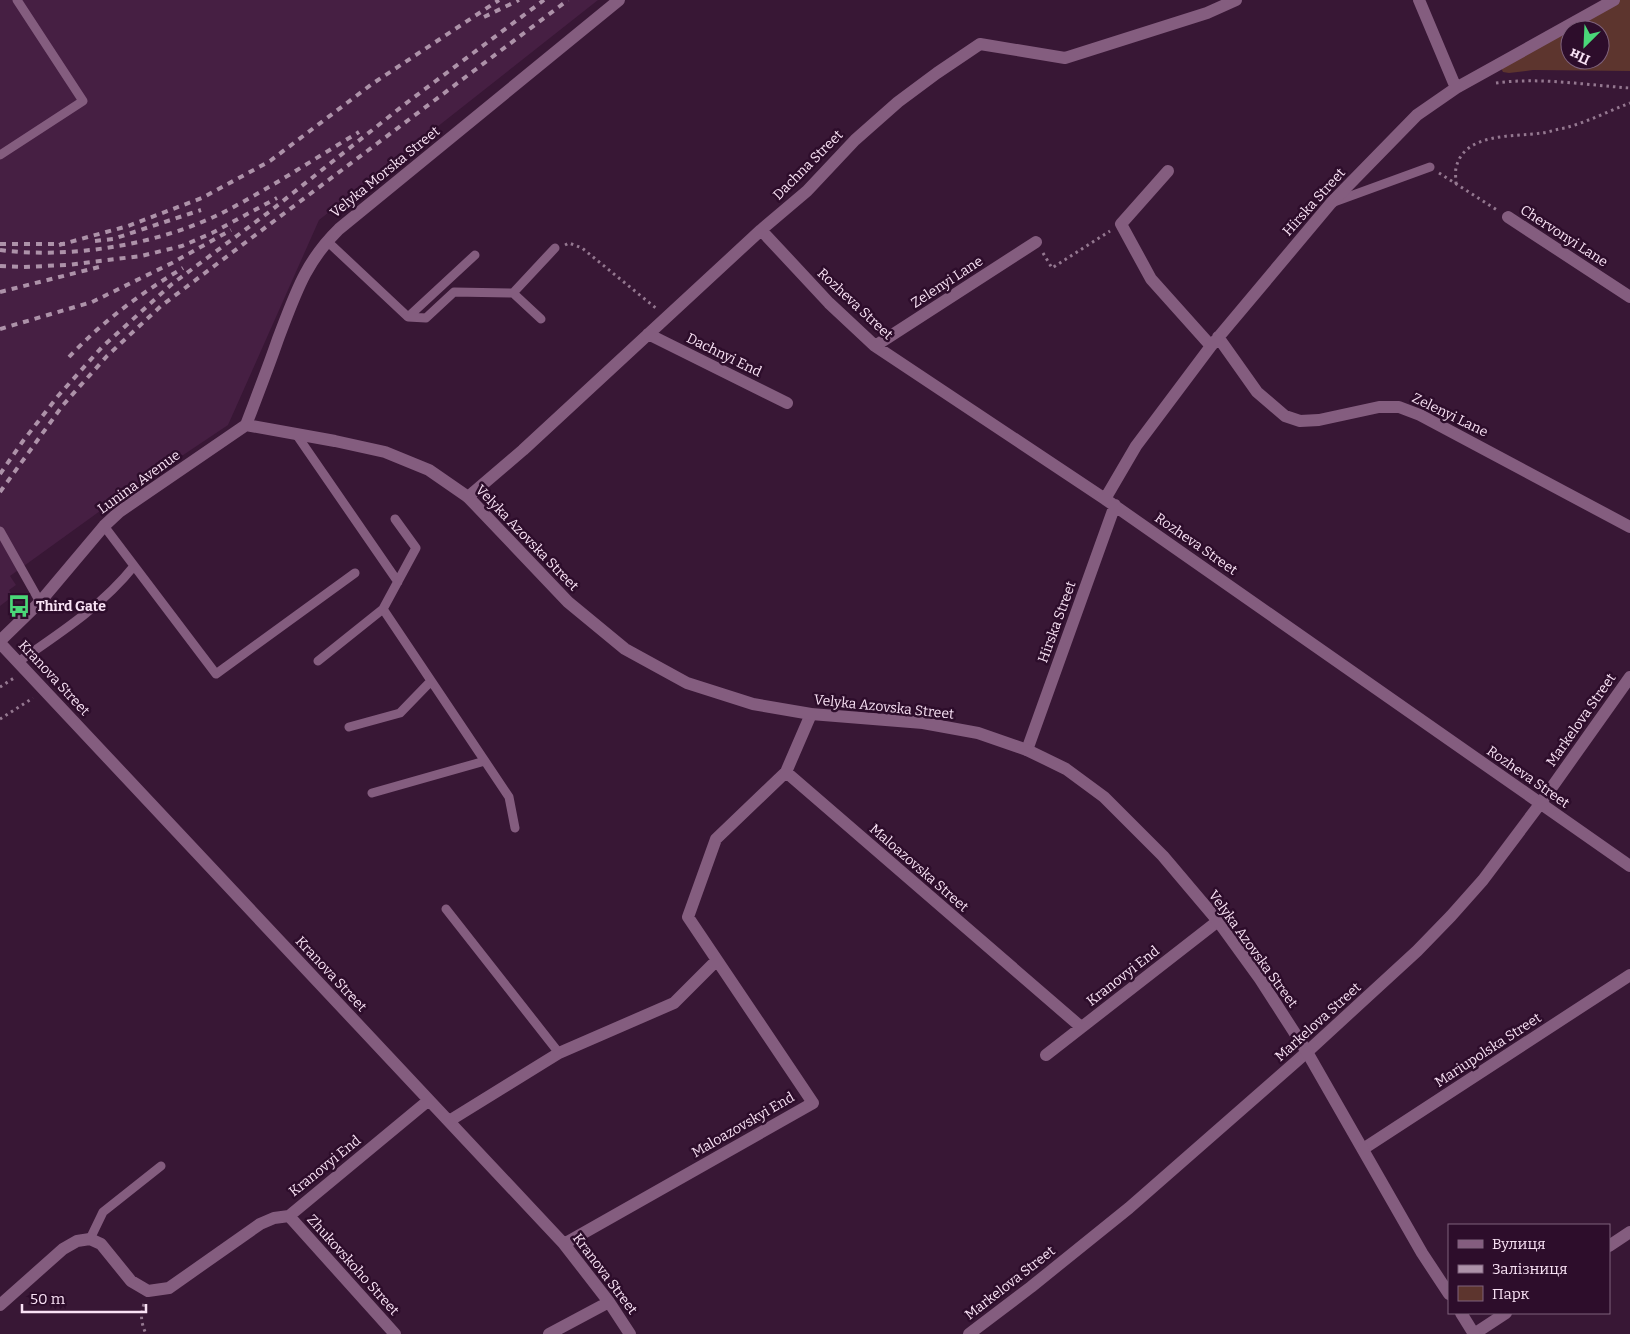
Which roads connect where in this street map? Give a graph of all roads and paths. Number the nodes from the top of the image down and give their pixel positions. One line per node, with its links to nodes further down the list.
1 (17, 0): 10 (lane)
2 (619, 0): 18 (street, Velyka Morska Street)
3 (1236, 0): 17 (street, Dachna Street)
4 (1419, 0): 7 (street)
5 (1614, 0): 7 (street, Hirska Street)
6 (1490, 84): 8 (path)
7 (1456, 88): 14 (street, Hirska Street)
8 (1630, 88)
9 (1630, 103): 13 (path)
10 (0, 155)
11 (1430, 167): 13 (path); 14 (lane)
12 (1168, 171): 16 (street)
13 (1456, 184): 15 (path)
14 (1331, 203): 29 (street, Hirska Street)
15 (1508, 217): 25 (street, Chervonyi Lane)
16 (1121, 224): 22 (path); 29 (street, Zelenyi Lane)
17 (761, 230): 28 (street, Dachna Street); 30 (street, Rozheva Street)
18 (327, 240): 26 (lane); 32 (street, Velyka Morska Street)
19 (1036, 242): 30 (street, Zelenyi Lane)
20 (556, 248): 23 (lane); 24 (path)
21 (475, 254): 26 (lane)
22 (1052, 268)
23 (514, 293): 26 (lane); 27 (lane)
24 (643, 297)
25 (1630, 297)
26 (408, 317)
27 (541, 318)
28 (648, 334): 31 (street, Dachnyi End); 34 (street, Dachna Street)
29 (1215, 341): 35 (street, Hirska Street); 38 (street, Zelenyi Lane)
30 (875, 346): 35 (street, Rozheva Street)
31 (787, 403)
32 (246, 425): 33 (street, Velyka Azovska Street); 37 (street, Lunina Avenue)
33 (296, 434): 34 (street, Velyka Azovska Street); 42 (lane)
34 (468, 497): 51 (street, Velyka Azovska Street)
35 (1110, 502): 54 (street, Hirska Street); 58 (street, Rozheva Street)
36 (396, 518): 42 (lane)
37 (104, 526): 40 (lane); 43 (street, Lunina Avenue)
38 (1630, 527)
39 (0, 531): 43 (lane)
40 (134, 566): 41 (lane); 47 (lane)
41 (355, 573)
42 (398, 582): 44 (lane)
43 (40, 602): 45 (street, Lunina Avenue)
44 (383, 609): 46 (lane); 49 (lane)
45 (0, 642): 47 (street, Kranova Street)
46 (318, 661)
47 (18, 662): 50 (street, Kranova Street)
48 (1630, 677): 58 (street, Markelova Street)
49 (431, 681): 53 (lane); 55 (lane)
50 (45, 690): 52 (path); 69 (street, Kranova Street)
51 (811, 714): 54 (street, Velyka Azovska Street); 56 (street)
52 (0, 719)
53 (349, 727)
54 (1027, 750): 62 (street, Velyka Azovska Street)
55 (484, 761): 57 (lane); 59 (lane)
56 (786, 772): 63 (street, Maloazovskyi End); 65 (street, Maloazovska Street)
57 (372, 793)
58 (1540, 804): 60 (street, Rozheva Street); 66 (street, Markelova Street)
59 (515, 828)
60 (1630, 866)
61 (446, 909): 67 (lane)
62 (1218, 920): 65 (street, Kranovyi End); 66 (street, Velyka Azovska Street)
63 (717, 960): 67 (street); 76 (street, Maloazovskyi End)
64 (1630, 975): 71 (street, Mariupolska Street)
65 (1081, 1027): 68 (street, Kranovyi End)
66 (1307, 1052): 71 (street, Velyka Azovska Street); 88 (street, Markelova Street)
67 (559, 1053): 70 (street)
68 (1046, 1055)
69 (429, 1100): 70 (street, Kranova Street); 73 (street, Kranovyi End)
70 (448, 1121): 76 (street, Kranova Street)
71 (1362, 1150): 79 (street, Velyka Azovska Street)
72 (161, 1166): 75 (lane)
73 (289, 1216): 78 (street, Kranovyi End); 85 (street, Zhukovskoho Street)
74 (1630, 1232): 77 (street)
75 (90, 1239): 78 (street); 81 (street)
76 (564, 1244): 80 (street, Kranova Street)
77 (1610, 1245)
78 (148, 1291): 84 (path)
79 (1448, 1292)
80 (609, 1302): 86 (street); 87 (street, Kranova Street)
81 (0, 1304)
82 (1462, 1314): 89 (street)
83 (1504, 1314): 89 (street)
84 (146, 1334)
85 (395, 1334)
86 (549, 1334)
87 (630, 1334)
88 (969, 1334)
89 (1474, 1334)

